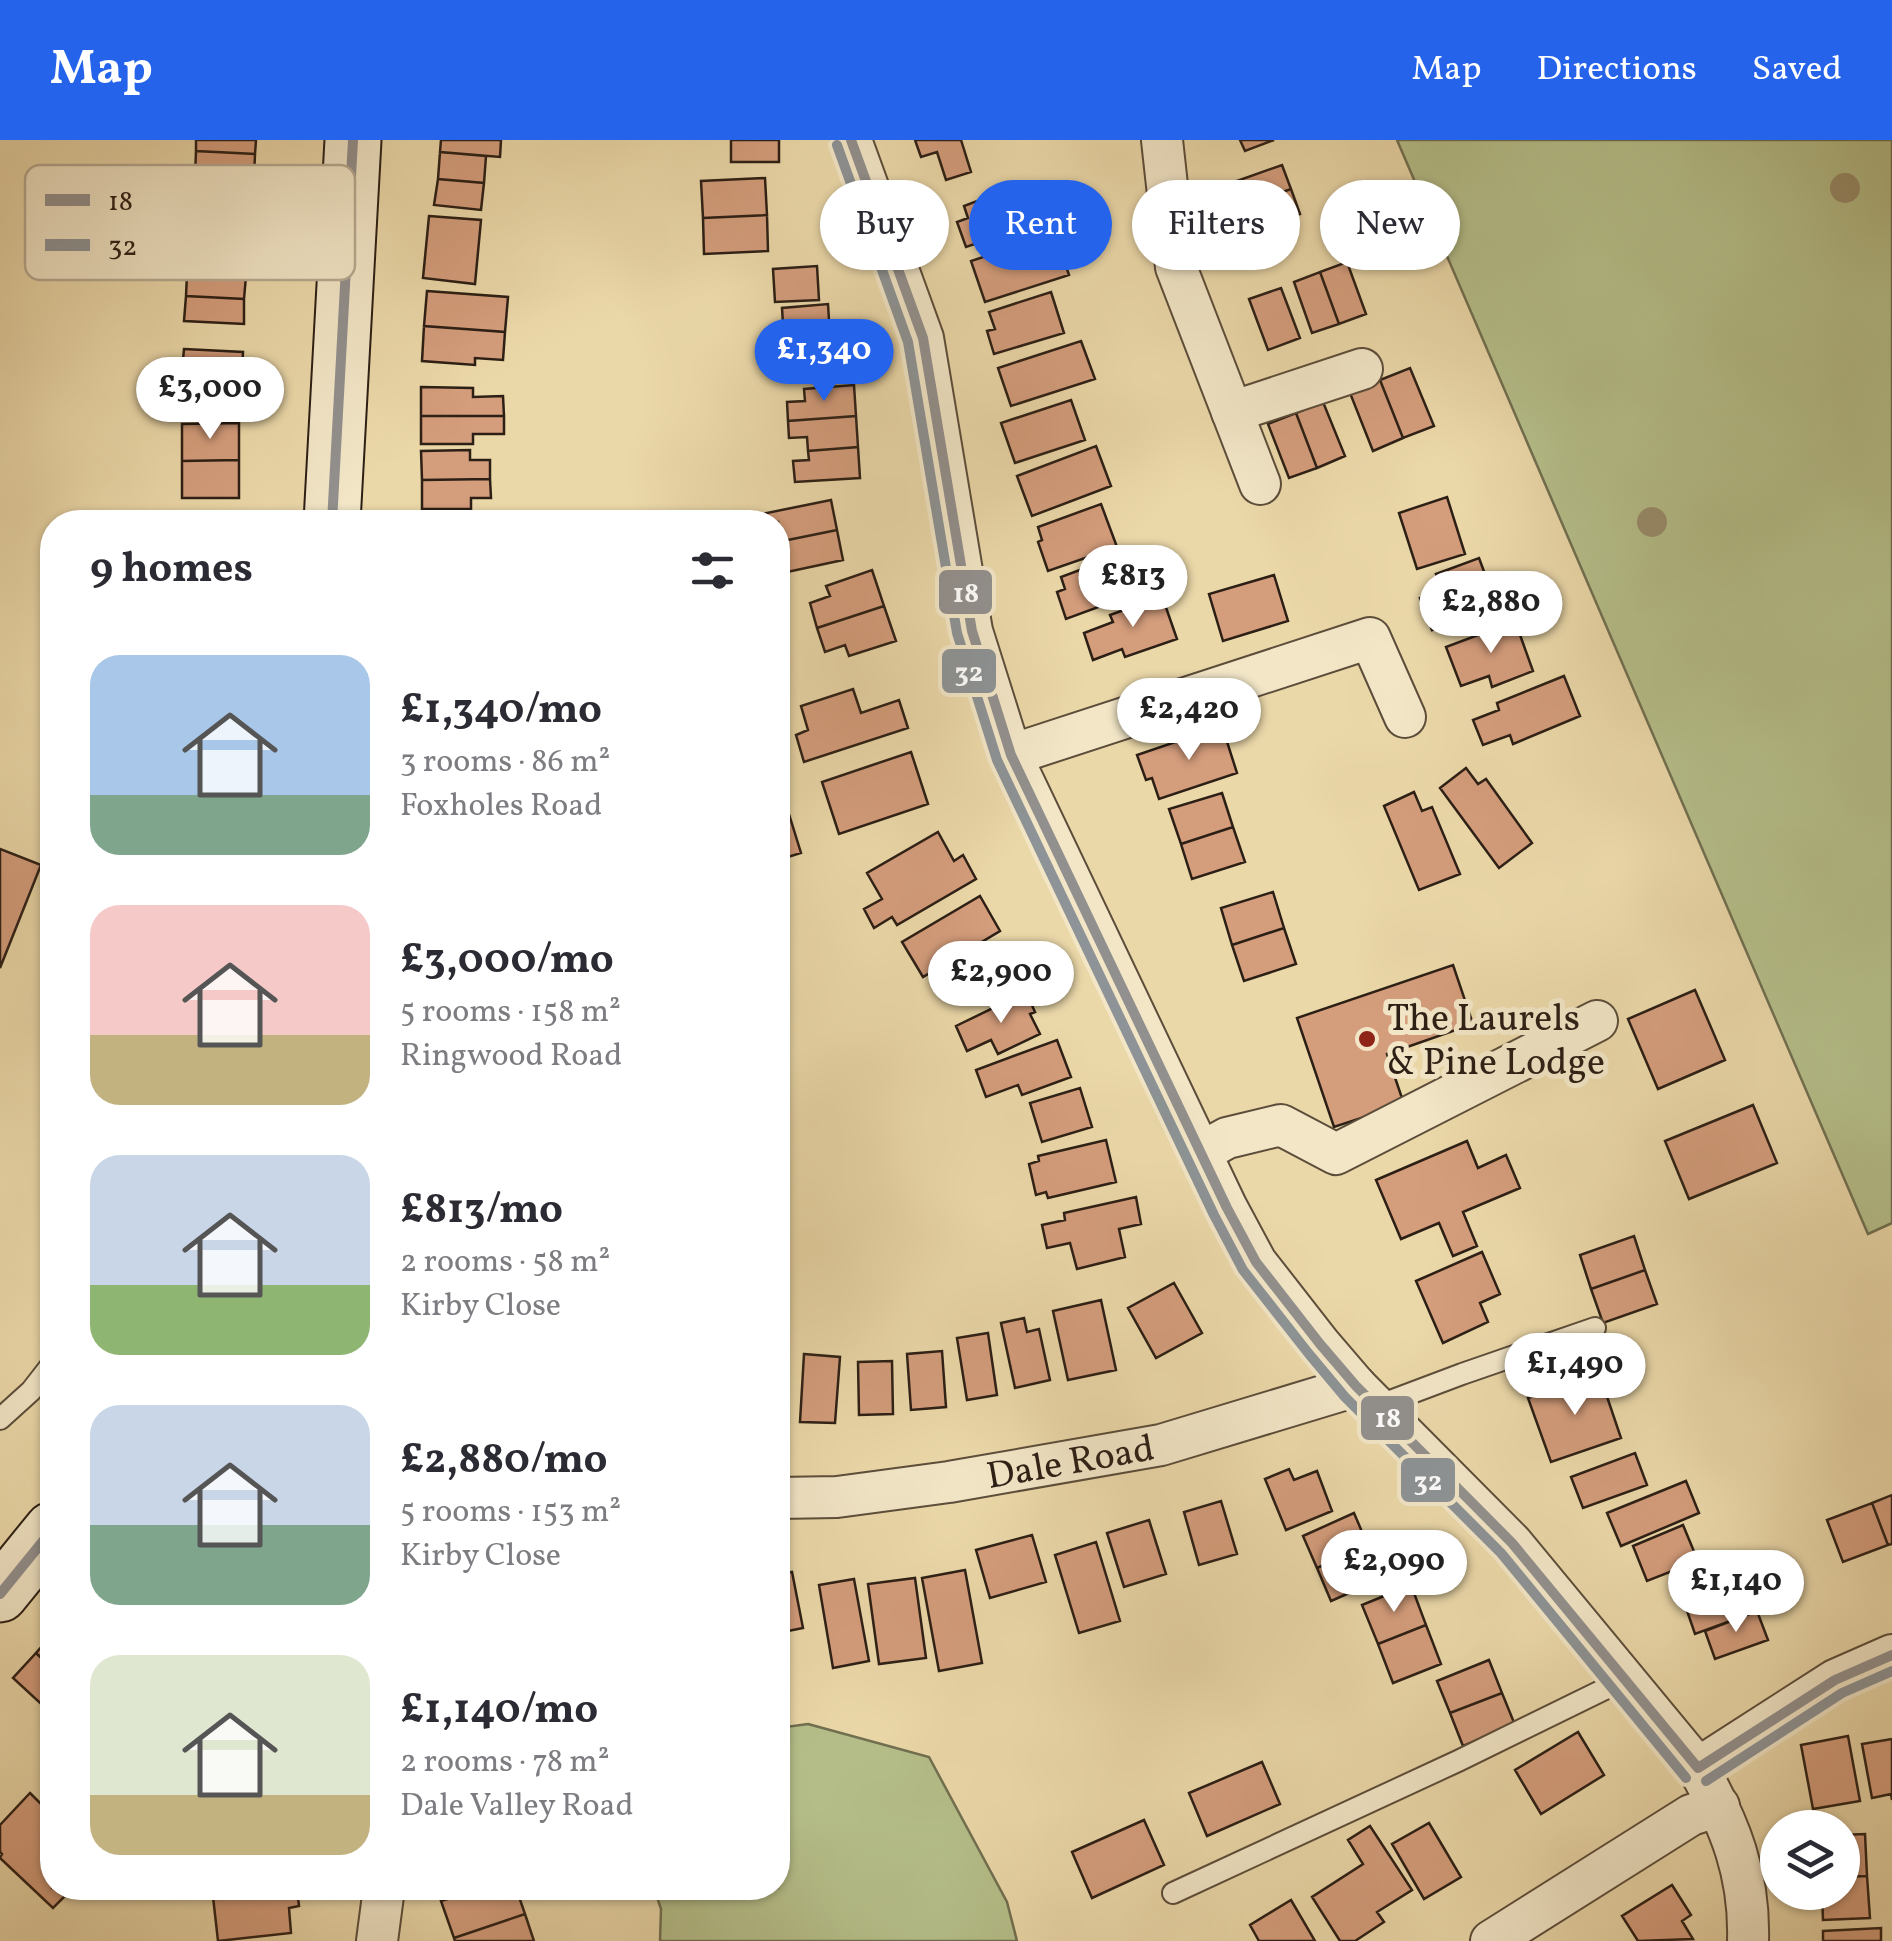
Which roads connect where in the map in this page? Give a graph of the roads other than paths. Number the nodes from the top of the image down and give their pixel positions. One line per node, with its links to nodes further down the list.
1 (353, 140): 4 (main road)
2 (851, 140): 11 (street)
3 (1162, 140): 7 (street)
4 (352, 165)
5 (345, 280): 9 (main road)
6 (1362, 369): 7 (street)
7 (1232, 412): 8 (street)
8 (1260, 484)
9 (333, 510)
10 (1405, 717): 11 (street)
11 (1012, 755): 13 (street)
12 (1597, 1021): 13 (street)
13 (1200, 1153): 16 (street)
14 (1595, 1328): 16 (lane)
15 (40, 1380): 17 (lane)
16 (1367, 1396): 18 (street, Dale Road); 22 (street)
17 (0, 1419)
18 (790, 1498)
19 (40, 1545): 20 (main road)
20 (0, 1594)
21 (1892, 1654): 23 (street)
22 (1624, 1676): 23 (street); 25 (lane)
23 (1698, 1768): 24 (street)
24 (1719, 1806): 28 (street); 29 (street)
25 (1173, 1893)
26 (382, 1900): 27 (street)
27 (377, 1941)
28 (1491, 1941)
29 (1748, 1941)

